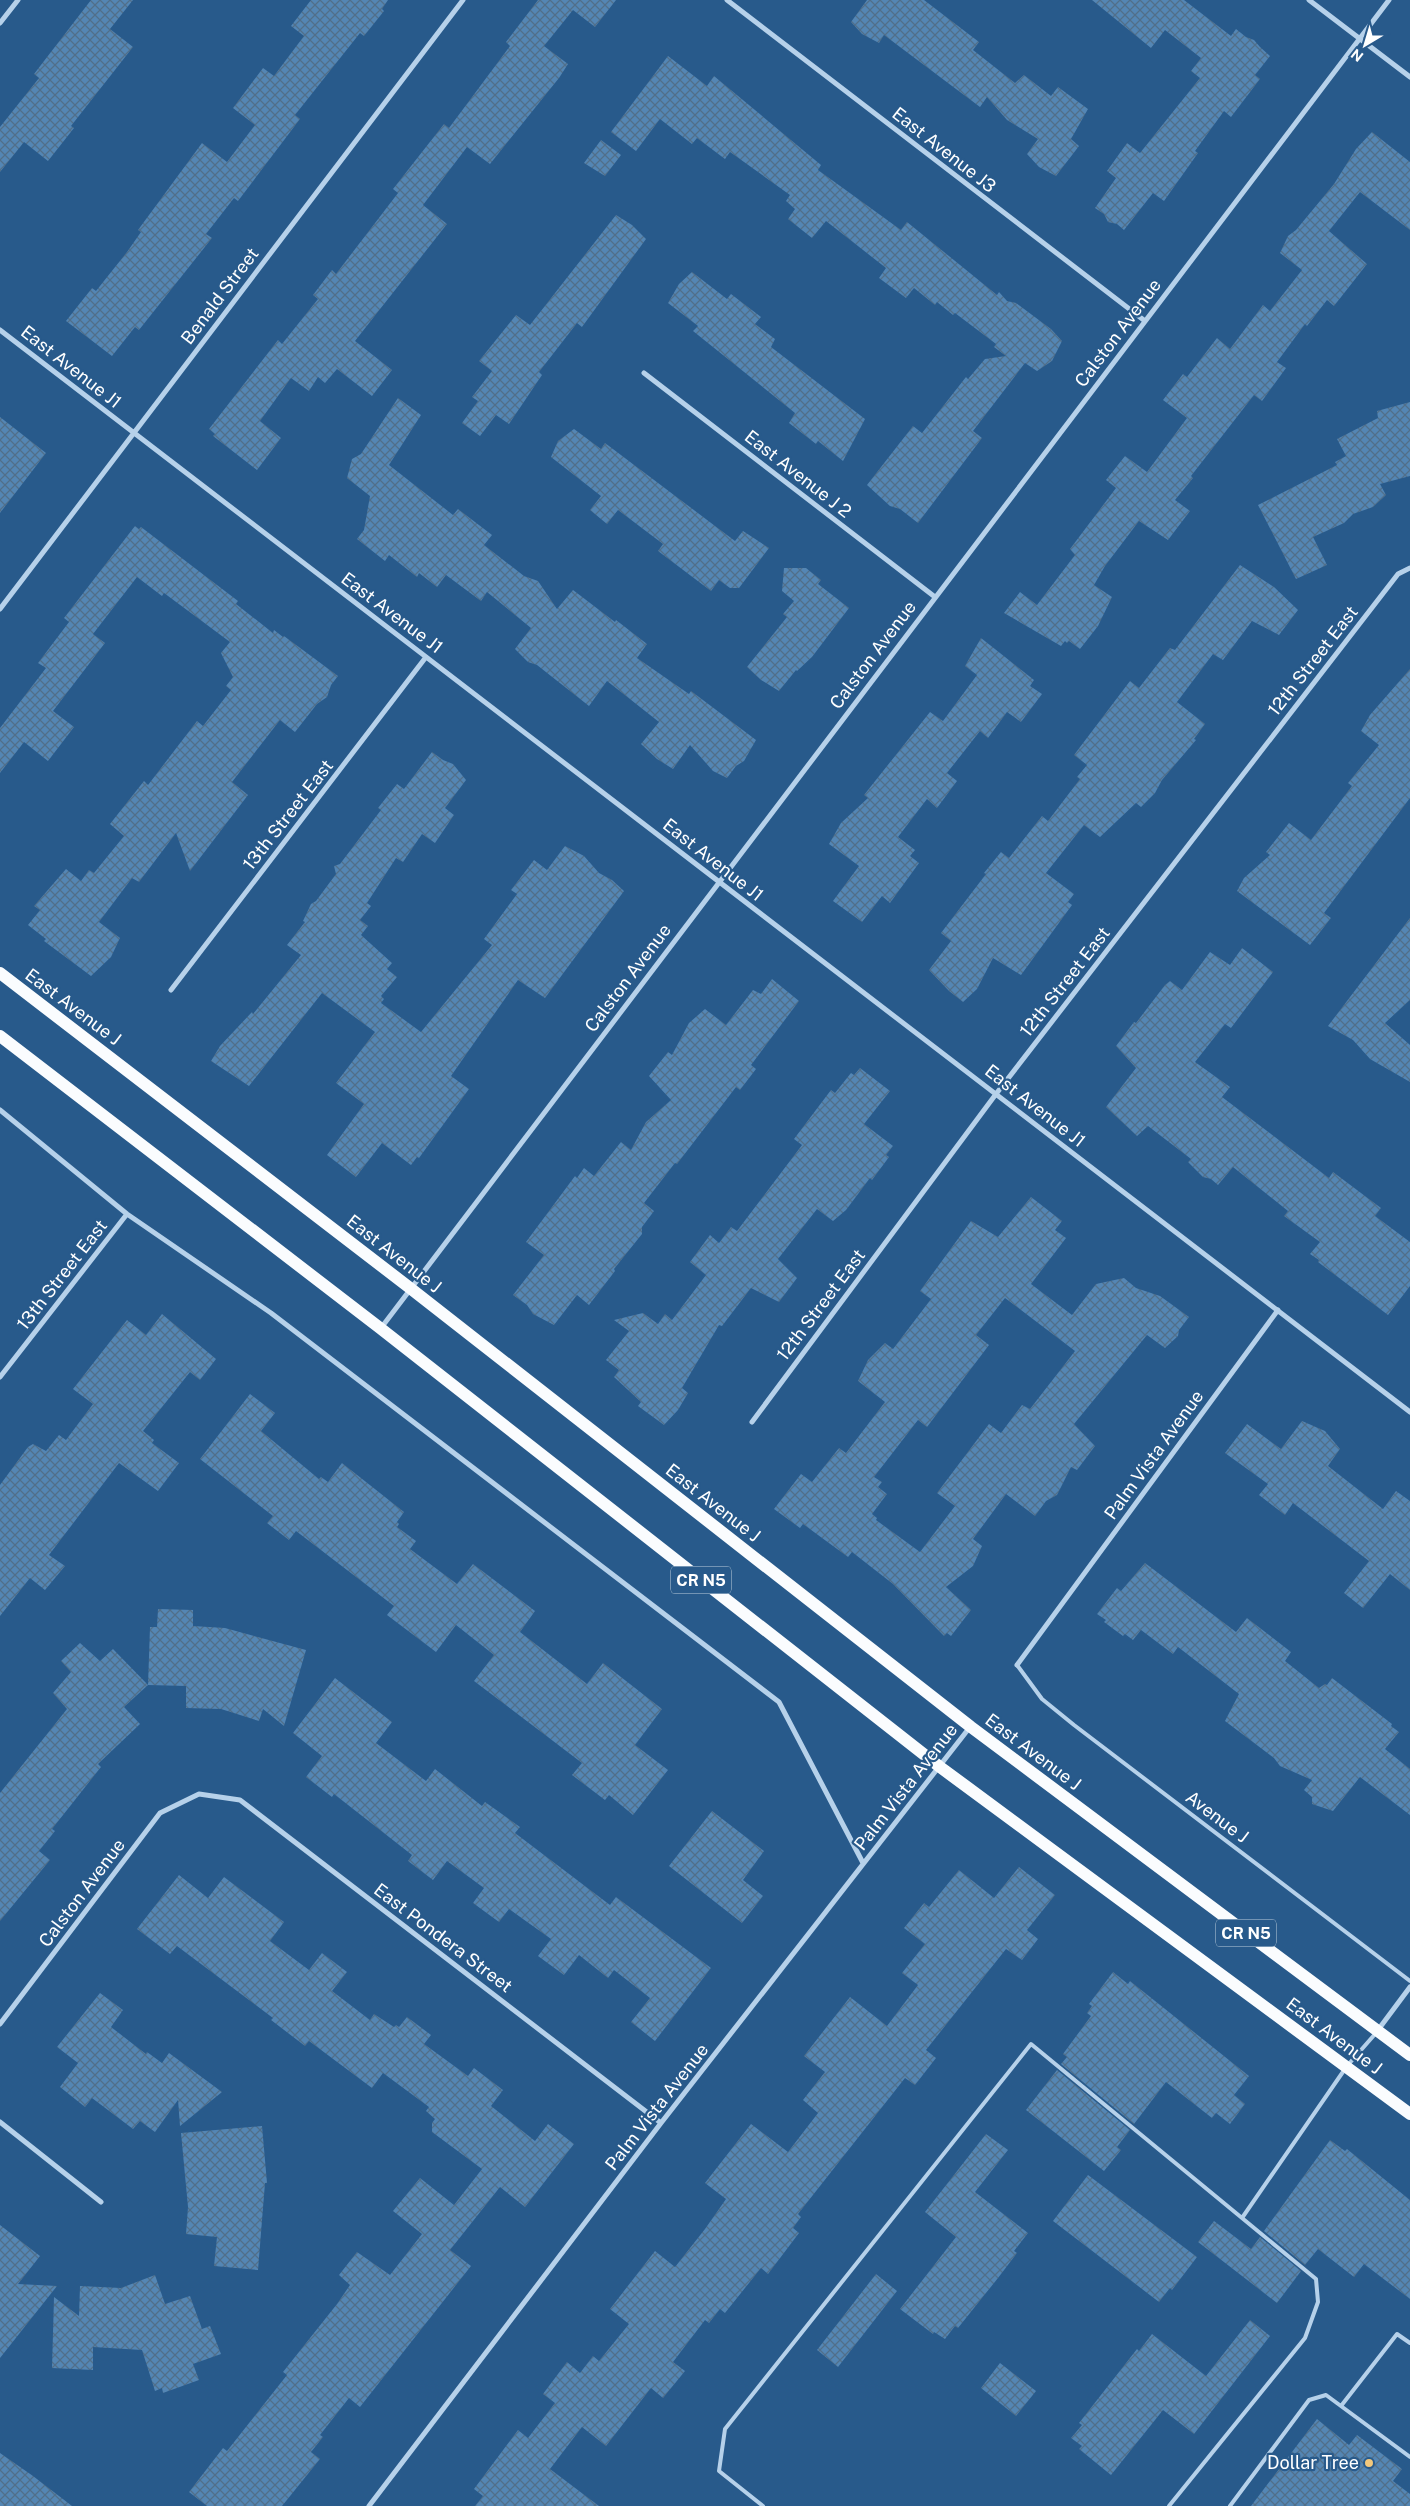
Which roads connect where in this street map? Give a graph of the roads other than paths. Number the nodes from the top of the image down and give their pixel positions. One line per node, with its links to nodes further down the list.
1 (18, 0): 6 (street)
2 (463, 0): 12 (street, Benald Street)
3 (727, 0): 9 (street, East Avenue J3)
4 (1309, 0): 7 (street)
5 (1389, 0): 7 (street, Calston Avenue)
6 (0, 23)
7 (1360, 39): 8 (street); 9 (street, Calston Avenue)
8 (1410, 77)
9 (1145, 321): 14 (street, Calston Avenue)
10 (0, 330): 12 (street, East Avenue J1)
11 (644, 373): 14 (street, East Avenue J 2)
12 (134, 432): 15 (street, Benald Street); 16 (street, East Avenue J1)
13 (1410, 568): 21 (street, 12th Street East)
14 (935, 596): 17 (street, Calston Avenue)
15 (0, 609)
16 (426, 657): 17 (street, East Avenue J1); 19 (street, 13th Street East)
17 (718, 881): 21 (street, East Avenue J1); 24 (street, Calston Avenue)
18 (0, 973): 24 (main road, East Avenue J / CR N5)
19 (171, 990)
20 (0, 1036): 26 (main road, East Avenue J / CR N5)
21 (996, 1094): 25 (street, East Avenue J1); 29 (street, 12th Street East)
22 (0, 1110): 23 (street)
23 (127, 1214): 27 (street, 13th Street East); 34 (street)
24 (410, 1288): 26 (street, Calston Avenue); 31 (main road, East Avenue J / CR N5)
25 (1278, 1310): 28 (street, East Avenue J1); 30 (street, Palm Vista Avenue)
26 (380, 1328): 32 (main road, East Avenue J / CR N5)
27 (0, 1378)
28 (1410, 1412)
29 (752, 1422)
30 (1017, 1665): 35 (lane, Avenue J)
31 (971, 1727): 32 (street, Palm Vista Avenue); 38 (main road, East Avenue J / CR N5)
32 (940, 1767): 34 (street, Palm Vista Avenue); 40 (main road, East Avenue J / CR N5)
33 (199, 1794): 37 (street, Calston Avenue); 43 (street, East Pondera Street)
34 (863, 1863): 43 (street, Palm Vista Avenue)
35 (1410, 1981)
36 (1410, 1987): 38 (street)
37 (0, 2024)
38 (1378, 2031): 39 (main road, East Avenue J / CR N5); 40 (lane)
39 (1410, 2054)
40 (1347, 2066): 41 (main road, East Avenue J / CR N5); 45 (lane)
41 (1410, 2114)
42 (0, 2122): 44 (street)
43 (662, 2123): 49 (street, Palm Vista Avenue)
44 (101, 2202)
45 (1242, 2218): 50 (lane); 51 (lane)
46 (1410, 2343): 47 (lane)
47 (1342, 2406): 48 (lane); 52 (lane)
48 (1410, 2457)
49 (368, 2506)
50 (764, 2506)
51 (1168, 2506)
52 (1230, 2506)

